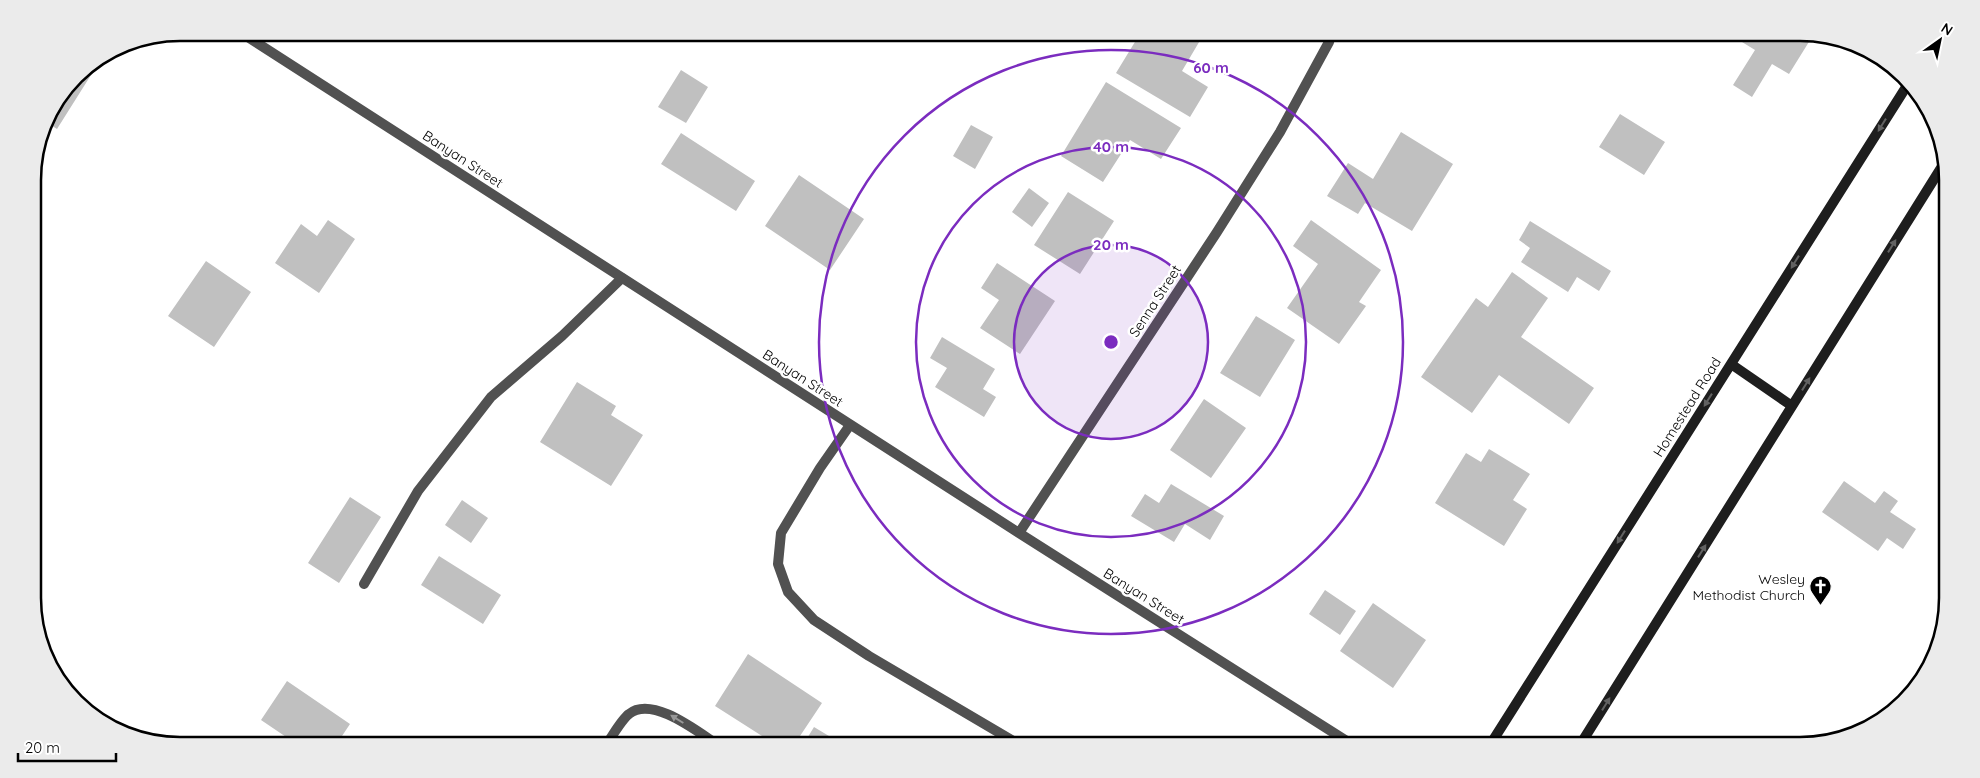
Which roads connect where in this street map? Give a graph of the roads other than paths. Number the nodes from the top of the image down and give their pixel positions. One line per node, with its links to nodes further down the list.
1 (1329, 41): 9 (street, Senna Street)
2 (255, 42): 5 (street, Banyan Street)
3 (1904, 90): 6 (main road, Homestead Road, one-way to 6)
4 (1939, 172): 7 (main road, one-way to 4)
5 (622, 278): 8 (street, Banyan Street); 10 (street)
6 (1731, 364): 7 (main road); 13 (main road, Homestead Road, one-way to 13)
7 (1792, 406): 14 (main road, one-way to 7)
8 (850, 425): 9 (street, Banyan Street); 11 (street)
9 (1019, 534): 12 (street, Banyan Street)
10 (364, 584)
11 (1006, 736)
12 (1339, 736)
13 (1496, 736)
14 (1586, 736)
15 (612, 737): 16 (street, one-way to 15)
16 (705, 737)

